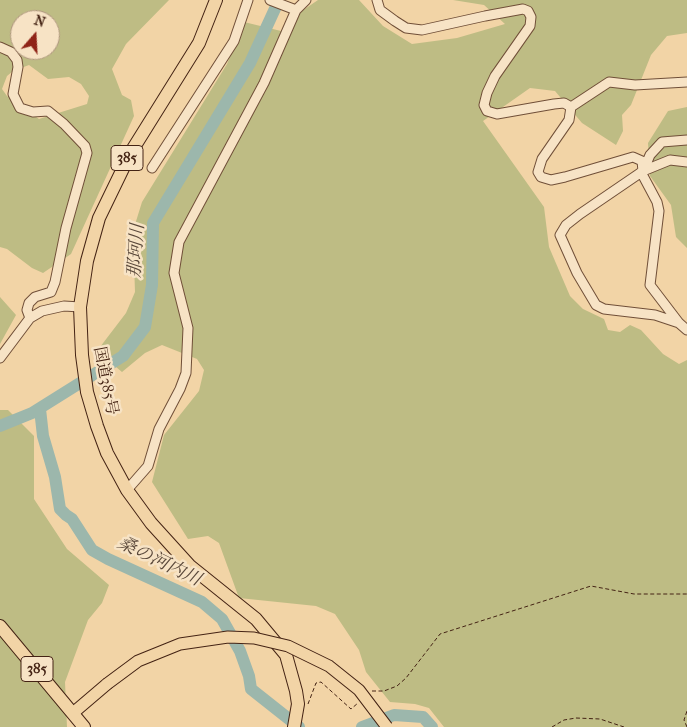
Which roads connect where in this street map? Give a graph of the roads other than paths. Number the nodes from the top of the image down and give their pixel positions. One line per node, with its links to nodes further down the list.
1 (216, 0): 14 (highway, 国道385号 / 385)
2 (248, 0): 12 (street)
3 (270, 0): 6 (street)
4 (306, 0): 6 (street)
5 (377, 0): 9 (street)
6 (292, 9): 19 (street)
7 (0, 47): 15 (street)
8 (687, 82): 9 (street)
9 (571, 107): 13 (street)
10 (687, 140): 13 (street)
11 (687, 162): 13 (street)
12 (152, 168)
13 (642, 172): 16 (street); 16 (street)
14 (80, 307): 15 (street); 19 (highway, 国道385号 / 385)
15 (30, 318): 18 (street)
16 (679, 323): 17 (street)
17 (687, 330)
18 (0, 358)
19 (127, 490): 22 (highway, 国道385号 / 385)
20 (0, 626): 21 (highway, 385)
21 (73, 713): 23 (highway, 385); 24 (main road, bridge)
22 (295, 721)
23 (84, 727)
24 (387, 727)

